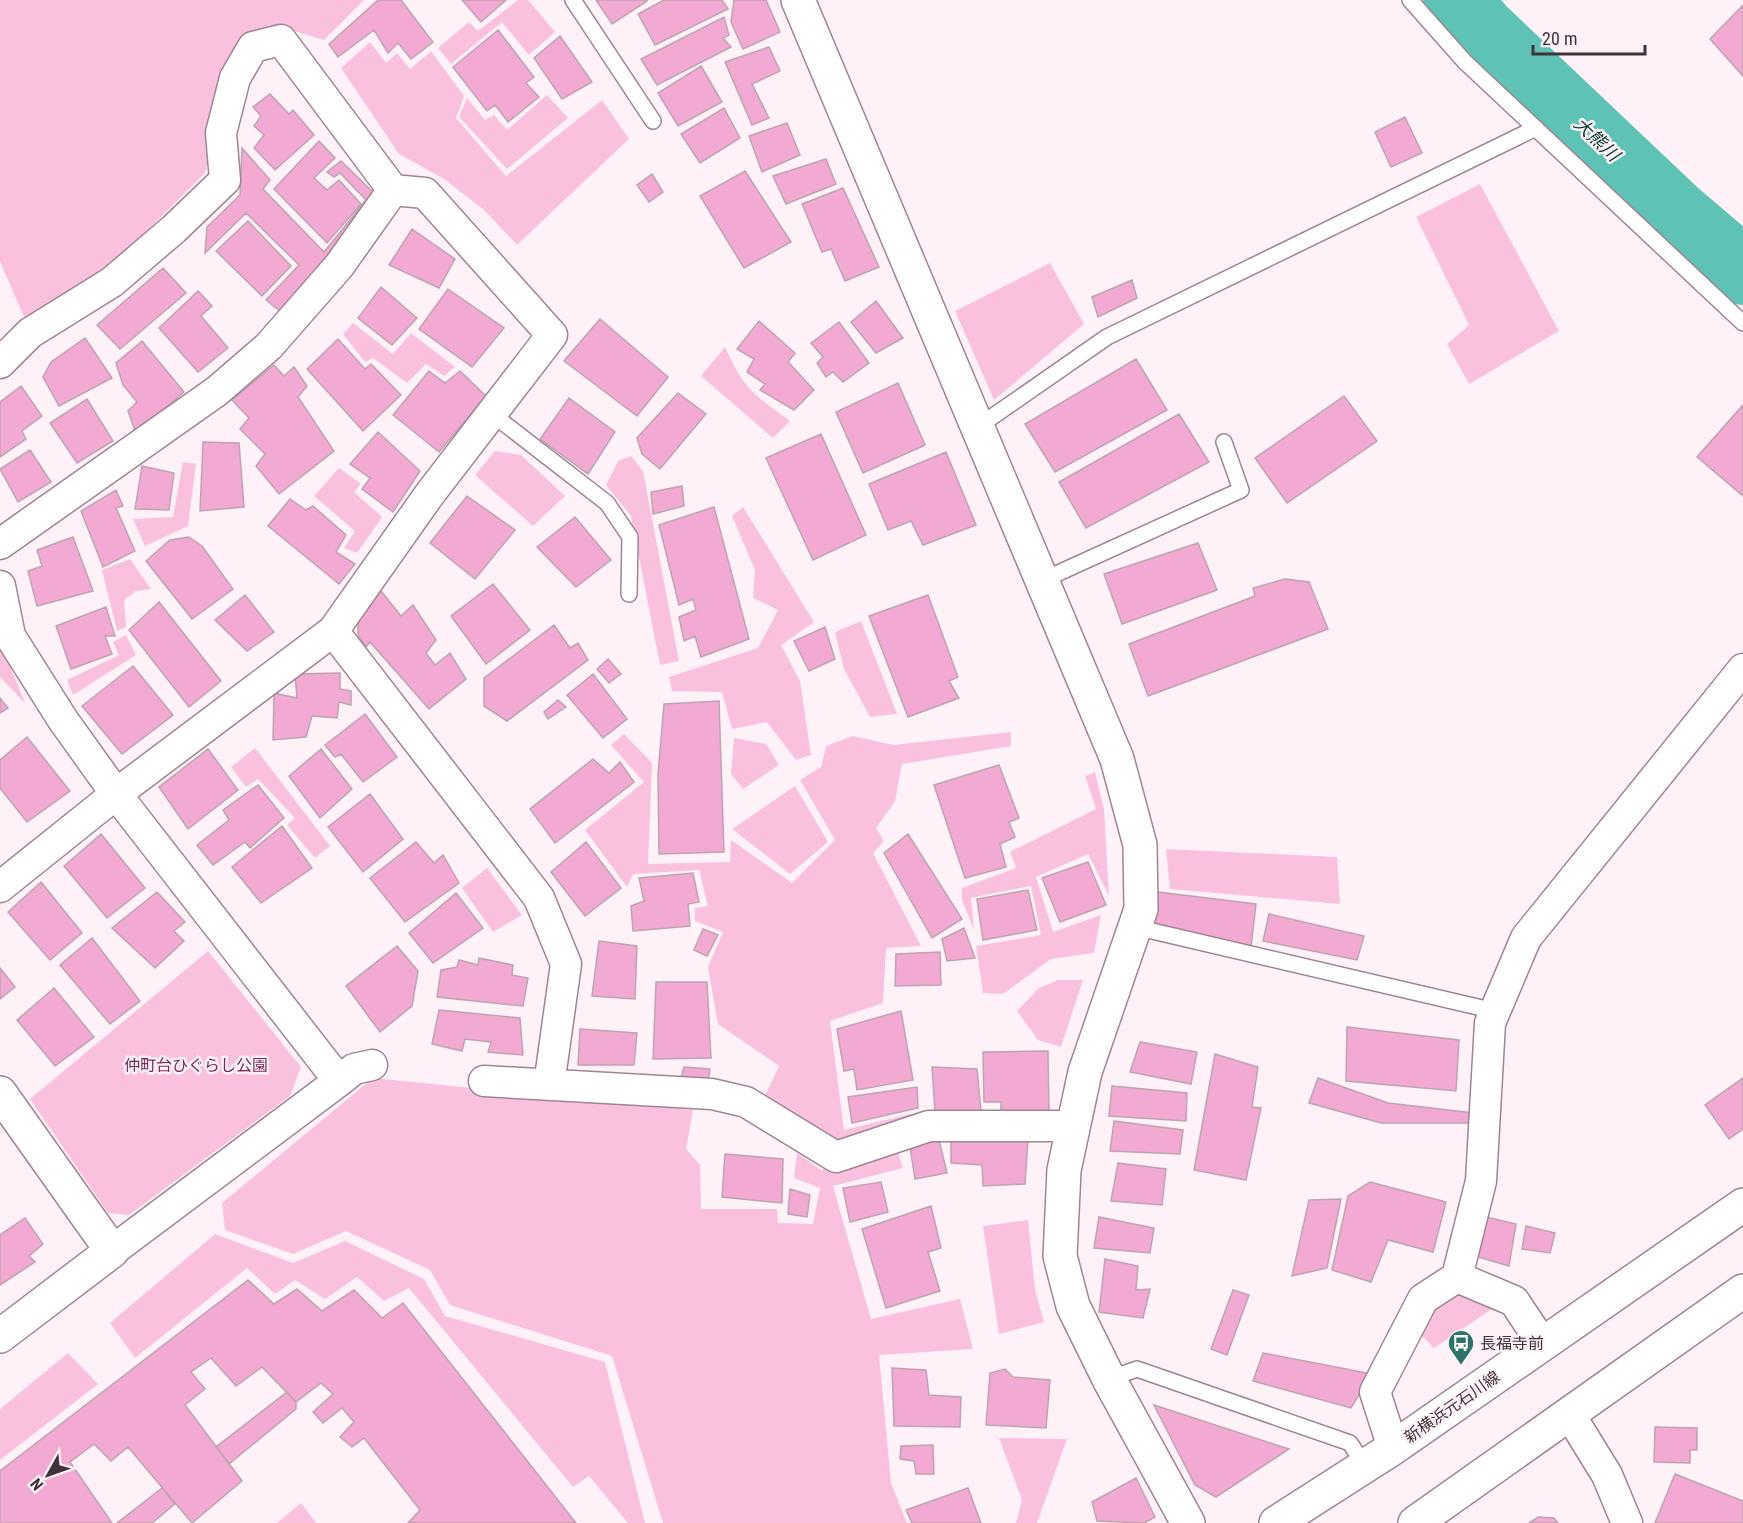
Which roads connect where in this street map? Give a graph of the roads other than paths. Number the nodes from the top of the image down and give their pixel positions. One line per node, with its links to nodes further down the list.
1 (573, 0): 4 (lane)
2 (798, 0): 10 (street)
3 (1410, 0): 5 (lane)
4 (653, 121)
5 (1536, 128): 7 (lane); 10 (lane)
6 (393, 190): 8 (street); 9 (street); 12 (street)
7 (1743, 323)
8 (0, 363)
9 (492, 414): 15 (lane); 16 (street)
10 (979, 426): 13 (street)
11 (1224, 442): 13 (lane)
12 (0, 544)
13 (1043, 580): 20 (street)
14 (0, 586): 18 (street)
15 (628, 594)
16 (333, 631): 18 (street); 25 (street)
17 (1743, 669): 21 (street)
18 (116, 794): 19 (street); 23 (street)
19 (0, 887)
20 (1135, 927): 21 (lane); 27 (street)
21 (1495, 1011): 30 (street)
22 (372, 1065): 23 (street)
23 (339, 1081): 29 (street)
24 (484, 1081): 25 (street)
25 (549, 1085): 27 (street)
26 (0, 1093): 29 (street)
27 (1074, 1126): 34 (street)
28 (1743, 1205): 33 (street, 新横浜元石川線)
29 (112, 1251): 32 (street)
30 (1457, 1277): 33 (street); 36 (street)
31 (1743, 1291): 35 (street)
32 (0, 1336)
33 (1542, 1343): 36 (street, 新横浜元石川線)
34 (1108, 1379): 37 (lane); 38 (street)
35 (1570, 1415): 40 (street); 41 (street)
36 (1393, 1448): 37 (street, 新横浜元石川線)
37 (1365, 1466): 39 (street, 新横浜元石川線)
38 (1188, 1523)
39 (1276, 1523)
40 (1415, 1523)
41 (1627, 1523)

